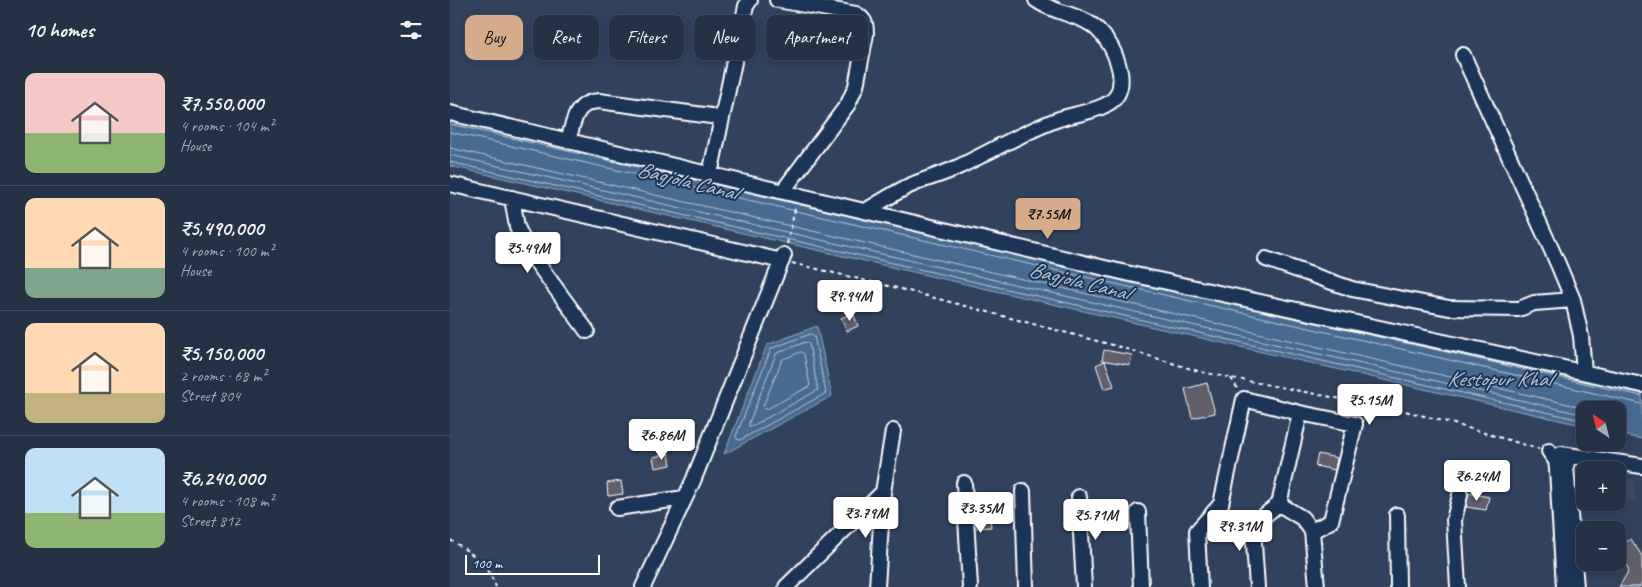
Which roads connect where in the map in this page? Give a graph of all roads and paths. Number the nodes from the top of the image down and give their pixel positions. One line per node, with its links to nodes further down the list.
1 (750, 0): 8 (street)
2 (777, 0): 10 (street)
3 (1036, 0): 13 (street)
4 (1463, 55): 16 (street)
5 (450, 113): 7 (street)
6 (711, 116): 7 (street)
7 (568, 141): 8 (street)
8 (710, 174): 10 (street)
9 (450, 184): 12 (street)
10 (783, 191): 11 (street)
11 (798, 197): 13 (street); 14 (path)
12 (512, 198): 14 (street); 17 (street)
13 (867, 210): 18 (street)
14 (783, 258): 19 (path); 32 (street)
15 (1266, 258): 16 (street)
16 (1573, 300): 18 (street)
17 (587, 331)
18 (1584, 372): 20 (street)
19 (1231, 378): 21 (path); 24 (path)
20 (1642, 385)
21 (1244, 399): 22 (street); 33 (street)
22 (1300, 413): 34 (street); 39 (street)
23 (893, 431): 29 (street)
24 (1548, 451): 25 (street); 54 (street)
25 (1569, 456): 26 (street); 55 (street)
26 (1642, 466)
27 (964, 483): 45 (street)
28 (1023, 491): 46 (street)
29 (883, 492): 43 (street); 44 (street)
30 (1460, 495): 53 (street)
31 (1079, 497): 47 (street)
32 (684, 498): 35 (street); 42 (street)
33 (1221, 504): 38 (path); 49 (street)
34 (1279, 504): 38 (street); 39 (street)
35 (617, 508)
36 (1138, 512): 48 (street)
37 (1398, 515): 52 (street)
38 (1256, 522): 50 (street)
39 (1312, 531): 51 (street)
40 (450, 540): 41 (path)
41 (496, 587)
42 (643, 587)
43 (786, 587)
44 (877, 587)
45 (970, 587)
46 (1026, 587)
47 (1084, 587)
48 (1141, 587)
49 (1200, 587)
50 (1257, 587)
51 (1317, 587)
52 (1398, 587)
53 (1458, 587)
54 (1564, 587)
55 (1576, 587)

